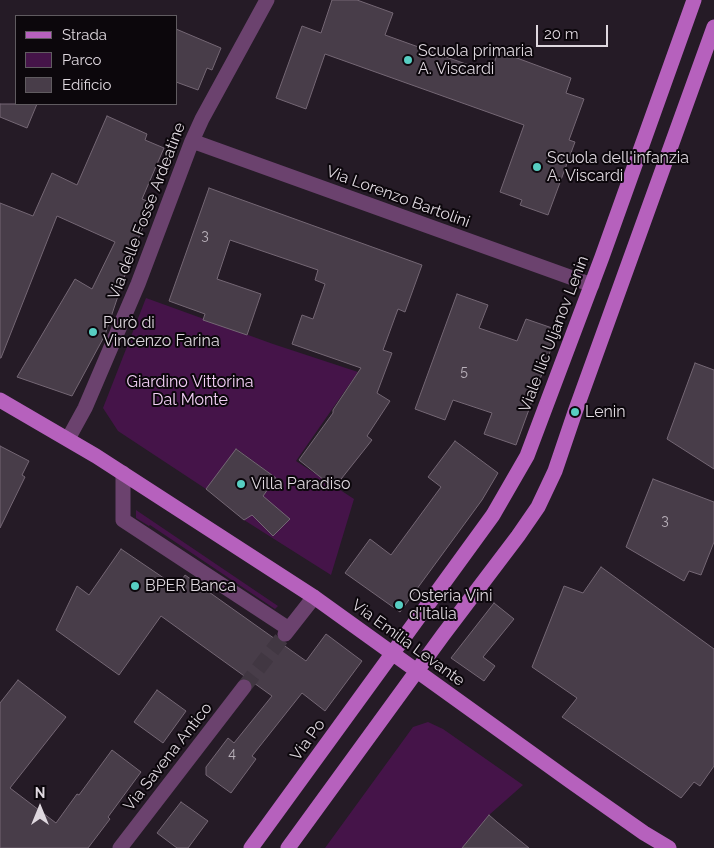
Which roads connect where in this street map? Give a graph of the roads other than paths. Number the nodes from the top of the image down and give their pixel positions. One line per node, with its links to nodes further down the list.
1 (267, 0): 4 (street, Via delle Fosse Ardeatine)
2 (694, 0): 5 (main road, Viale Ilic Uljanov Lenin)
3 (714, 27): 11 (main road)
4 (192, 141): 5 (street, Via Lorenzo Bartolini); 7 (street, Via delle Fosse Ardeatine)
5 (592, 285): 10 (main road, Viale Ilic Uljanov Lenin)
6 (0, 400): 7 (main road, Via Emilia Levante)
7 (68, 438): 8 (main road, Via Emilia Levante)
8 (123, 473): 9 (main road, Via Emilia Levante); 9 (street)
9 (314, 597): 10 (main road, Via Emilia Levante)
10 (393, 653): 11 (main road, Via Emilia Levante); 14 (main road, Via Po)
11 (418, 671): 15 (main road); 16 (main road, Via Emilia Levante)
12 (244, 687): 13 (street, Via Savena Antico)
13 (120, 848)
14 (251, 848)
15 (288, 848)
16 (669, 848)

